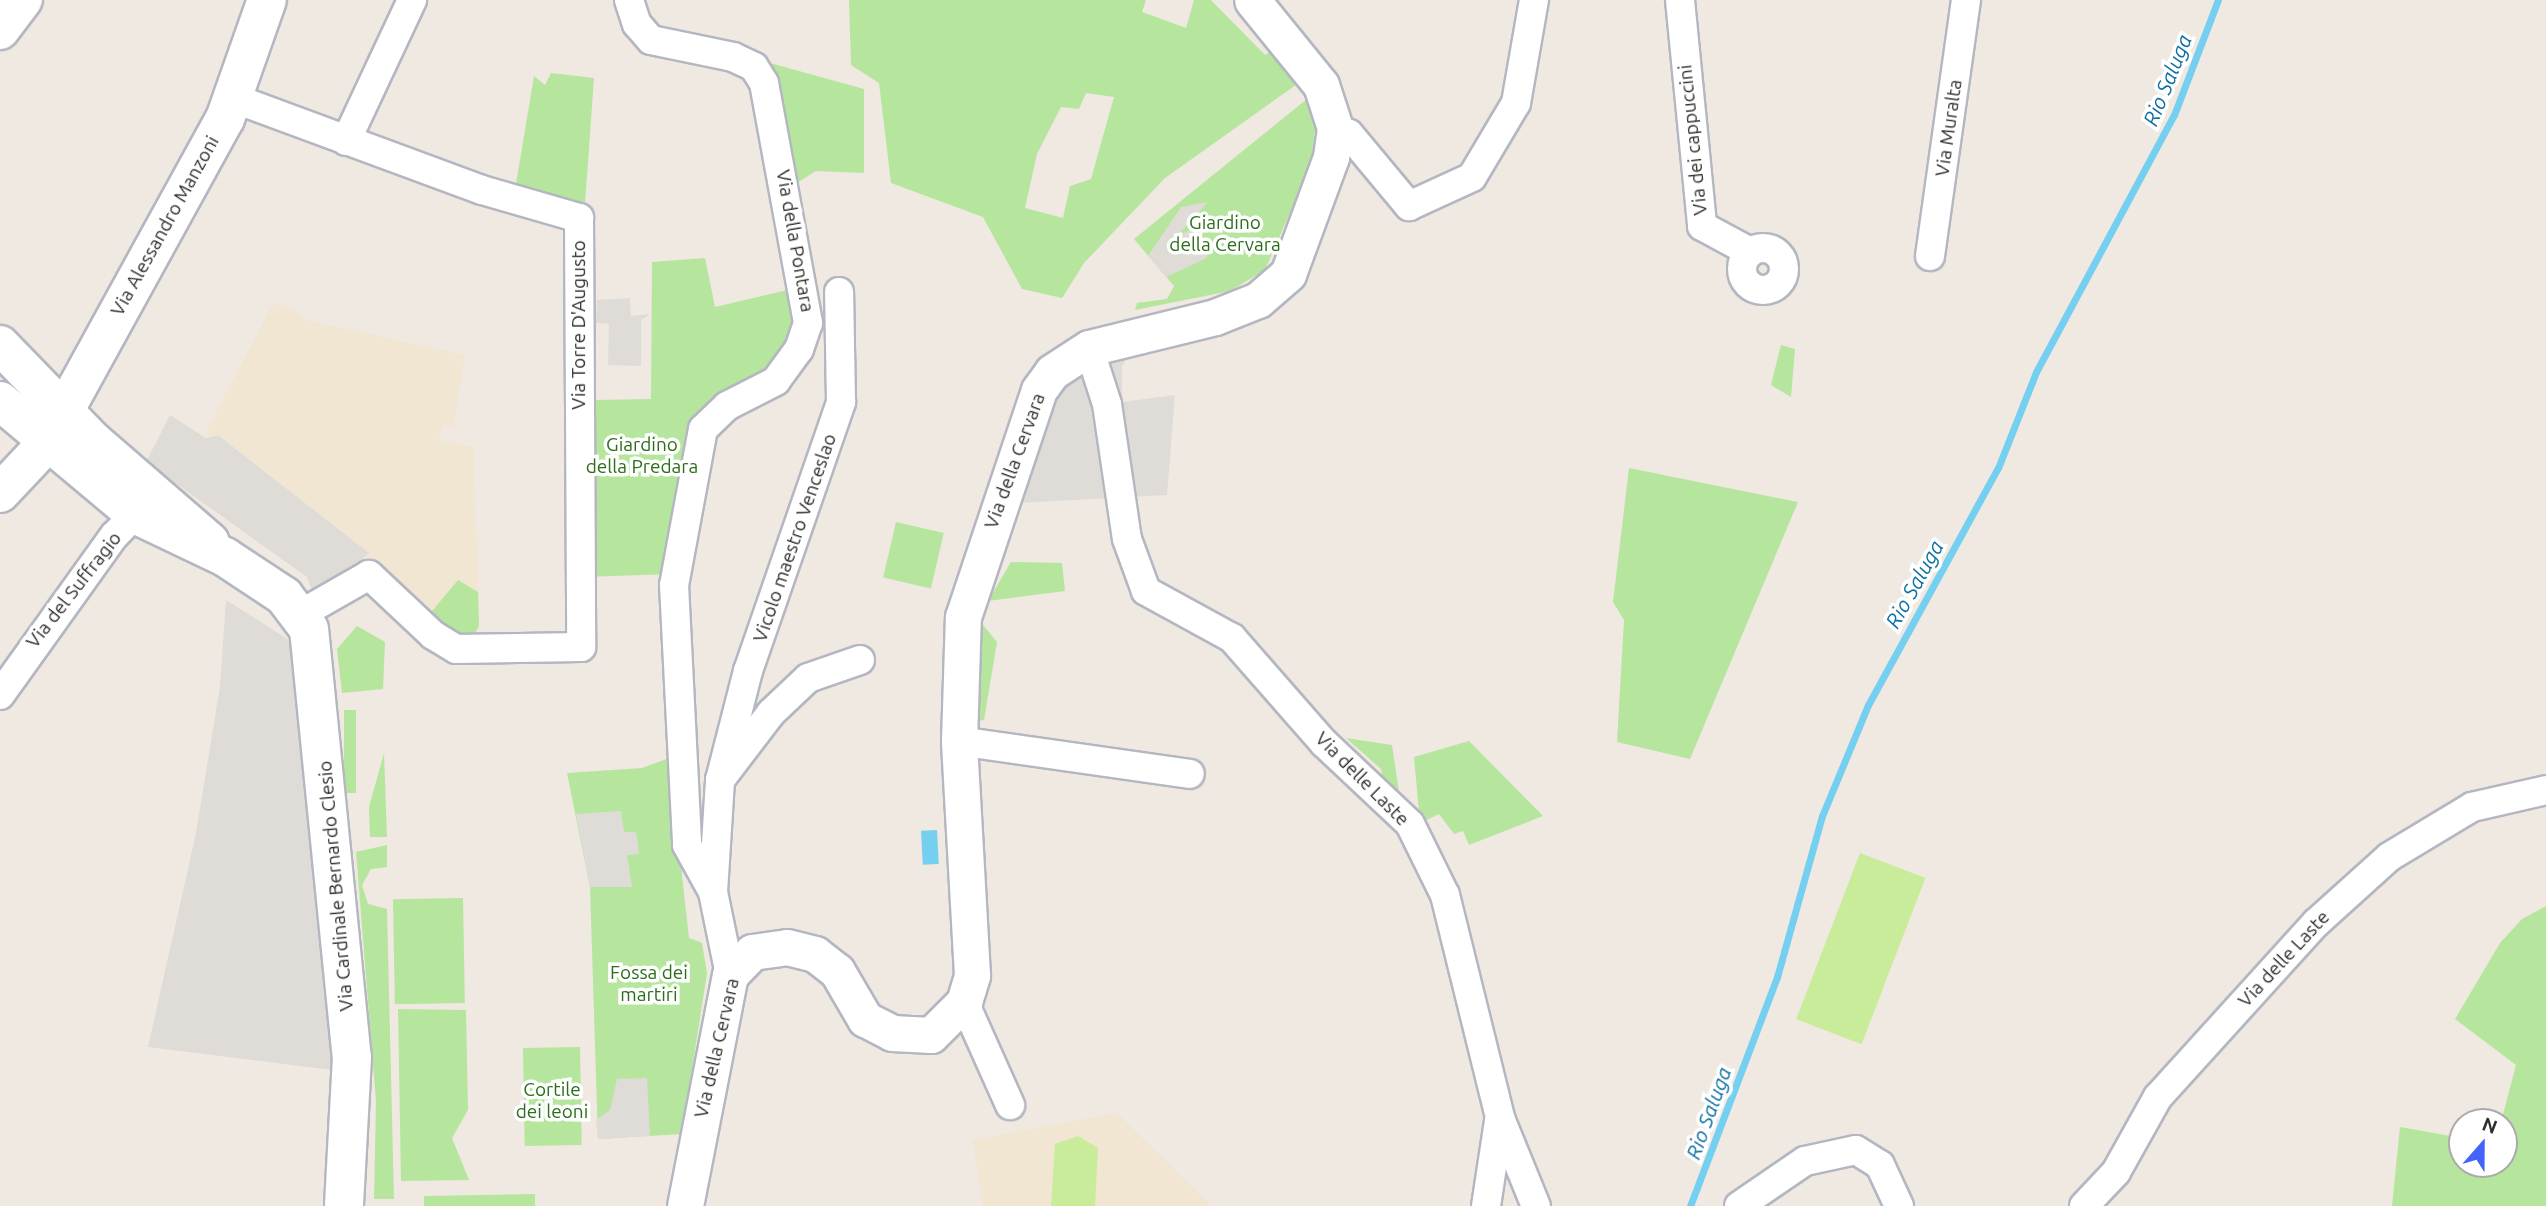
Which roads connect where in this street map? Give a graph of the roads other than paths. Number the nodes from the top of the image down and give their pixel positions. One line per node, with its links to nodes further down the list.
1 (23, 0): 9 (main road)
2 (267, 0): 10 (main road, Via Alessandro Manzoni)
3 (412, 0): 12 (street)
4 (1252, 0): 11 (street)
5 (1534, 0): 11 (street)
6 (1680, 0): 13 (street, Via dei cappuccini)
7 (1966, 0): 14 (street, Via Muralta)
8 (633, 12): 30 (street, Via della Pontara)
9 (0, 30)
10 (233, 98): 12 (street, Via Torre D'Augusto); 19 (main road, Via Alessandro Manzoni)
11 (1335, 128): 17 (street, Via della Cervara)
12 (346, 141): 23 (street, Via Torre D'Augusto)
13 (1750, 252)
14 (1930, 256)
15 (839, 292): 28 (street, Vicolo maestro Venceslao)
16 (0, 345): 19 (main road)
17 (1088, 348): 26 (street, Via della Cervara); 34 (street, Via delle Laste)
18 (0, 401): 20 (main road)
19 (64, 411): 20 (main road, Via Alessandro Manzoni); 22 (main road)
20 (46, 444): 21 (main road, Via Alessandro Manzoni); 22 (main road)
21 (0, 493)
22 (146, 503): 23 (main road); 25 (street, Via del Suffragio)
23 (301, 614): 35 (main road, Via Cardinale Bernardo Clesio)
24 (860, 660): 28 (street)
25 (0, 695)
26 (959, 741): 27 (street); 32 (street, Via della Cervara)
27 (1190, 775)
28 (720, 780): 30 (street, Vicolo maestro Venceslao)
29 (2546, 790): 41 (street, Via delle Laste)
30 (713, 892): 31 (street)
31 (730, 975): 32 (street, Via della Cervara); 36 (street, Via della Cervara)
32 (964, 1002): 33 (street)
33 (1010, 1105)
34 (1500, 1118): 37 (street); 38 (street, Via delle Laste)
35 (344, 1206)
36 (685, 1206)
37 (1486, 1206)
38 (1535, 1206)
39 (1739, 1206): 40 (street)
40 (1899, 1206)
41 (2084, 1206)

